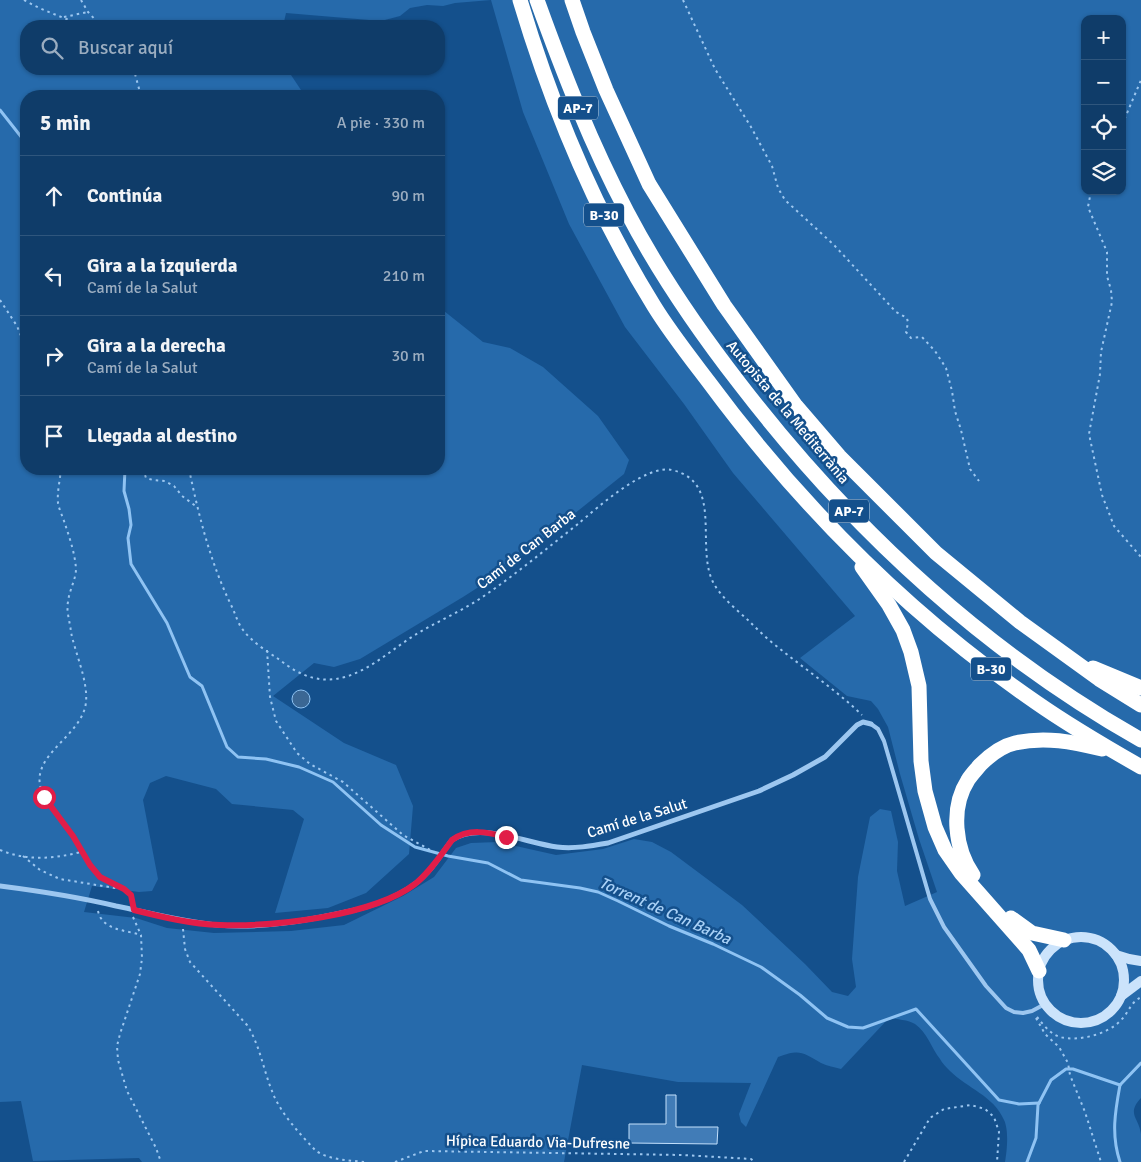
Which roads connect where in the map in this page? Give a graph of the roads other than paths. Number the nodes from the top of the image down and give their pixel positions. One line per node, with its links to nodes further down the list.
1 (520, 0): 4 (highway, B-30)
2 (537, 0): 9 (highway, Autopista de la Mediterrània / AP-7)
3 (572, 0): 5 (highway, Autopista de la Mediterrània / AP-7)
4 (845, 541): 10 (highway, B-30); 16 (highway)
5 (1067, 656): 6 (highway); 7 (highway, Autopista de la Mediterrània / AP-7)
6 (1141, 688)
7 (1141, 705)
8 (871, 724): 12 (street, Camí de la Salut); 19 (lane)
9 (1141, 740)
10 (1116, 752): 11 (highway, B-30); 13 (highway)
11 (1141, 767)
12 (0, 886)
13 (1064, 940): 14 (main road); 16 (main road)
14 (1116, 955): 15 (main road); 18 (main road)
15 (1141, 961)
16 (1038, 971): 19 (main road)
17 (1141, 981): 18 (main road)
18 (1120, 997): 19 (main road)
19 (1045, 1004)

